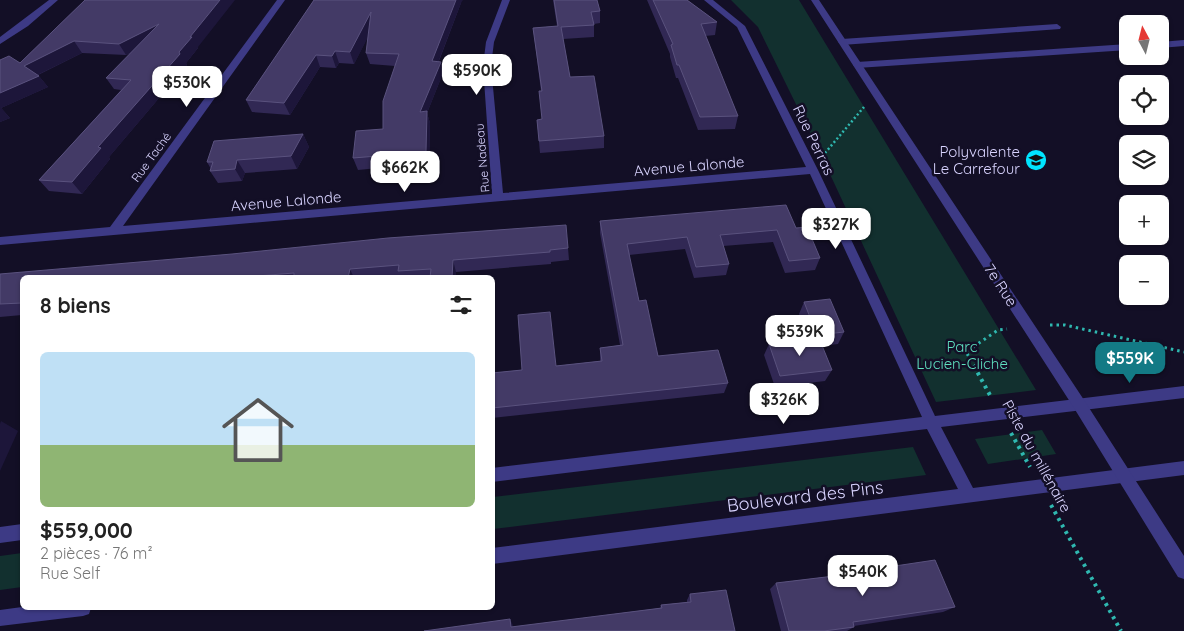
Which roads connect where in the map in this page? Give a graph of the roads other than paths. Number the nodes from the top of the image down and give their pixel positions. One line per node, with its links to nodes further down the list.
1 (54, 0): 7 (street)
2 (280, 0): 15 (street, Rue Taché)
3 (506, 0): 14 (street, Rue Nadeau)
4 (708, 0): 13 (street, Rue Perras)
5 (815, 0): 8 (street, 7e Rue)
6 (1057, 27): 8 (street)
7 (0, 41)
8 (842, 42): 12 (street, 7e Rue)
9 (1184, 43): 10 (street)
10 (1169, 44)
11 (1119, 48): 12 (street)
12 (857, 65): 18 (street, 7e Rue)
13 (813, 170): 14 (street, Avenue Lalonde); 19 (street, Rue Perras)
14 (498, 198): 15 (street, Avenue Lalonde)
15 (113, 231): 16 (street, Avenue Lalonde)
16 (0, 241)
17 (1184, 392): 18 (street)
18 (1079, 404): 19 (street); 22 (street, 7e Rue)
19 (931, 422): 21 (street); 23 (street, Rue Perras)
20 (1184, 468): 22 (street, Boulevard des Pins)
21 (495, 475)
22 (1123, 476): 23 (street, Boulevard des Pins); 27 (street, 7e Rue)
23 (969, 496): 26 (street, Boulevard des Pins)
24 (20, 532): 25 (street)
25 (0, 535)
26 (495, 556)
27 (1184, 572)
28 (66, 610): 29 (street)
29 (0, 618)

